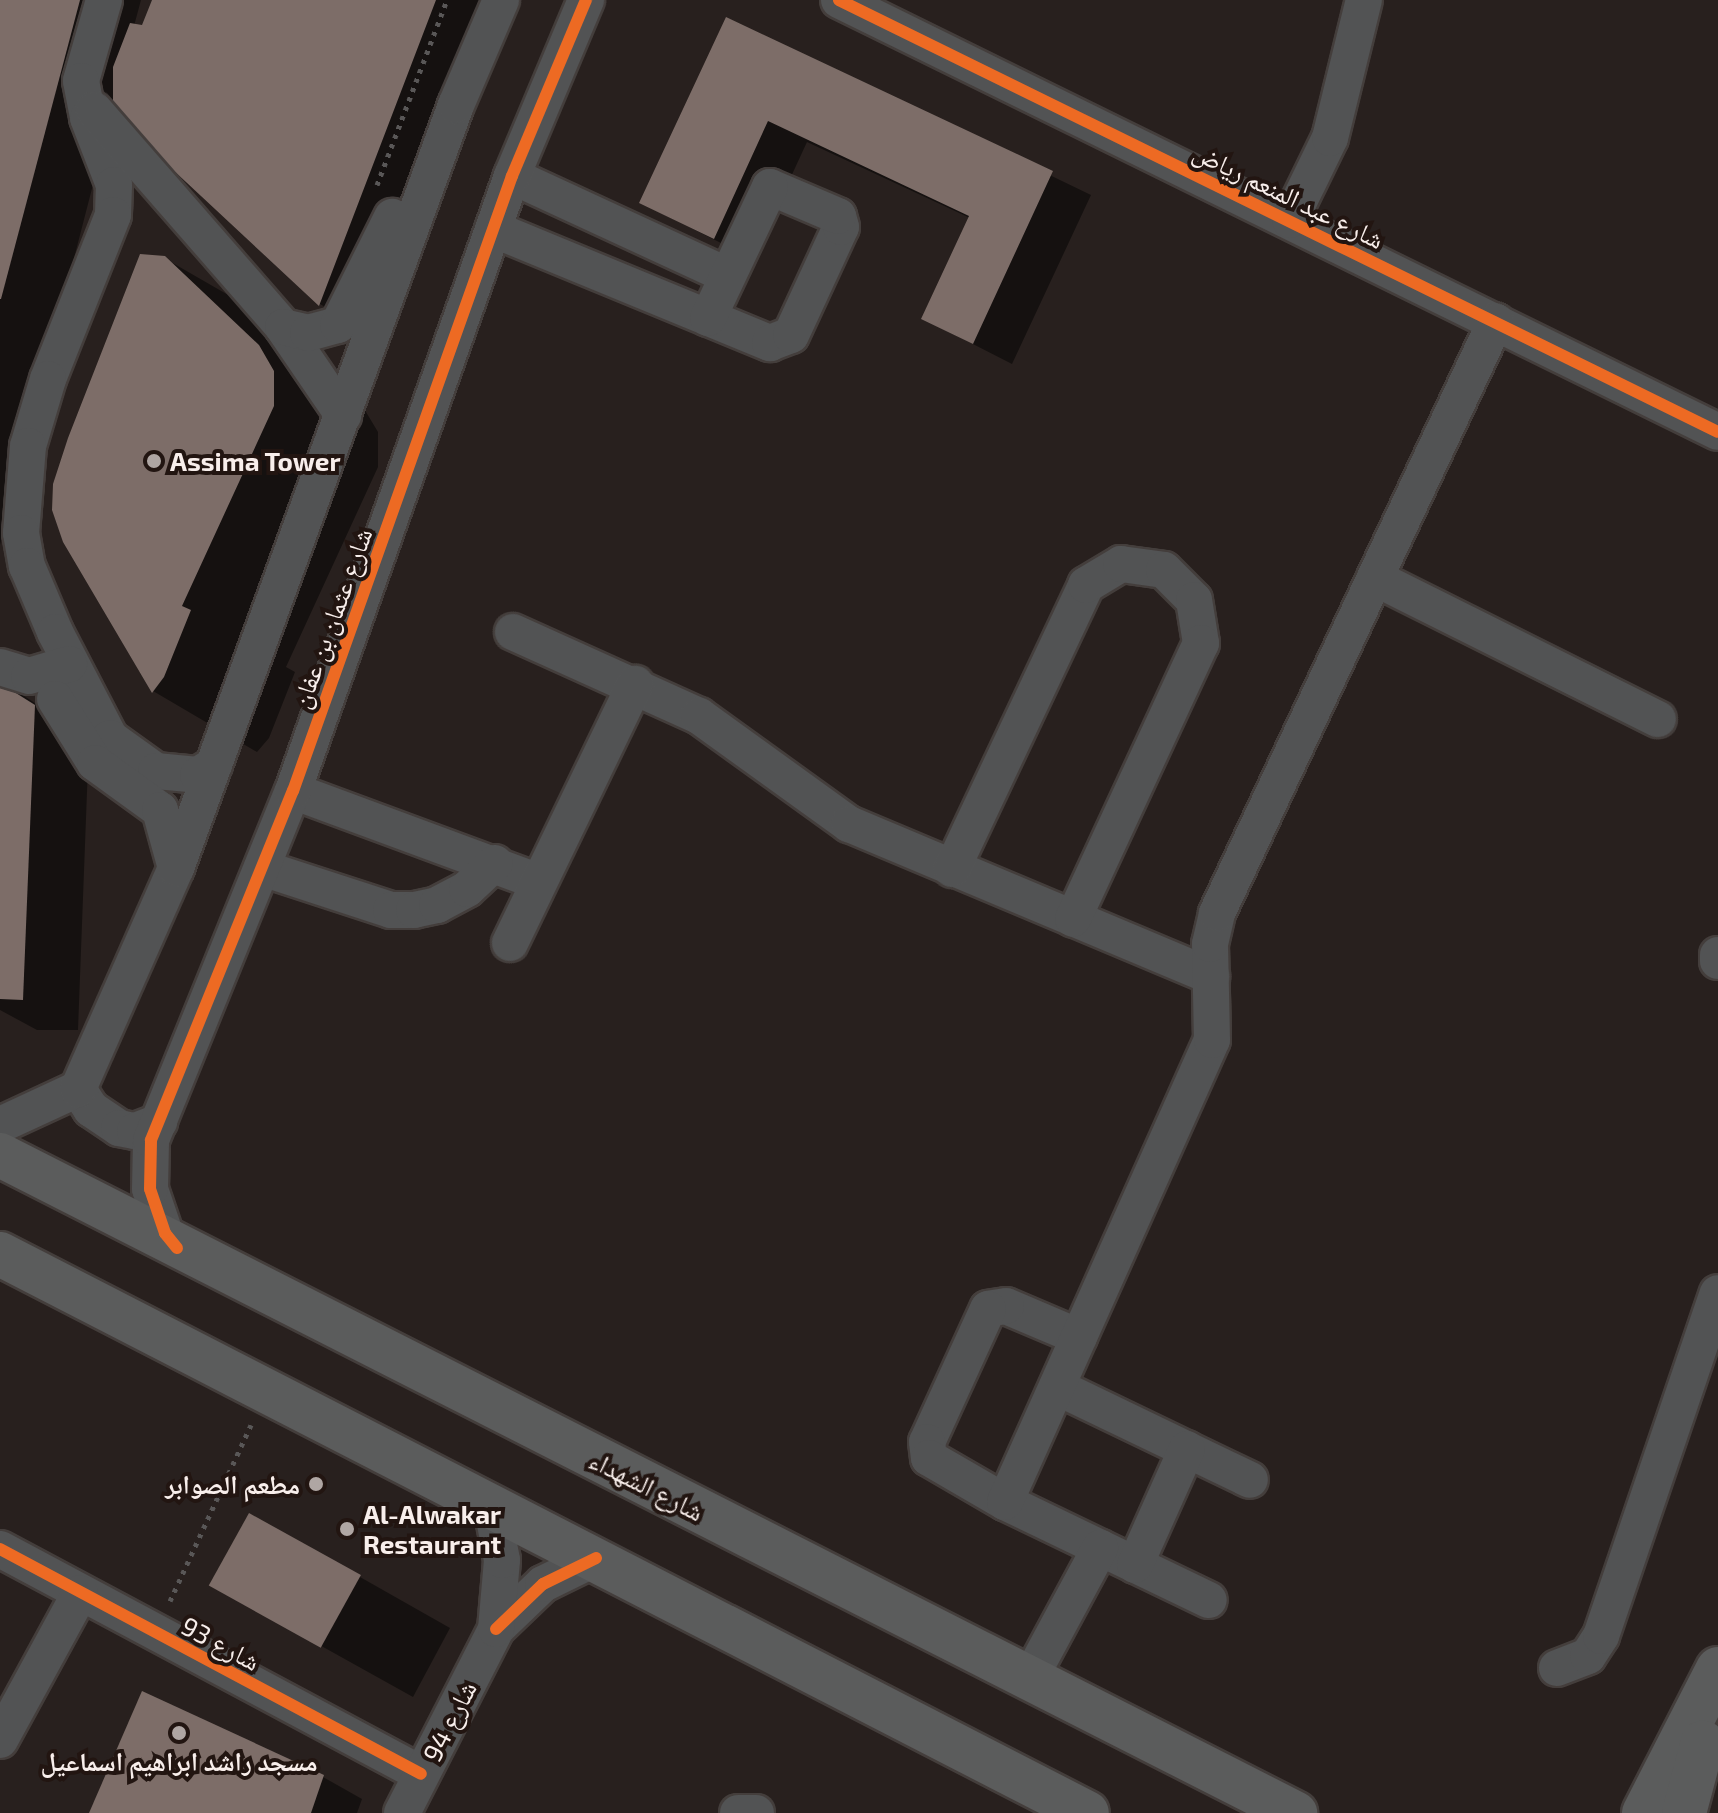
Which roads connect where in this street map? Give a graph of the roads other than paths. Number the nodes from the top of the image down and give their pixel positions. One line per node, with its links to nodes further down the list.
1 (104, 0): 6 (street)
2 (501, 0): 7 (street)
3 (586, 0): 8 (street, شارع عثمان بن عفان)
4 (839, 0): 9 (street, شارع عبد المنعم رياض)
5 (1364, 0): 9 (street)
6 (84, 95): 14 (street); 19 (street)
7 (456, 105): 14 (street); 15 (street)
8 (512, 176): 10 (street, شارع عثمان بن عفان); 11 (street)
9 (1290, 220): 13 (street, شارع عبد المنعم رياض)
10 (493, 229): 12 (street); 25 (street, شارع عثمان بن عفان)
11 (726, 275): 12 (street); 12 (street)
12 (708, 318)
13 (1496, 321): 16 (street, شارع عبد المنعم رياض); 17 (street)
14 (283, 327): 15 (street)
15 (343, 415): 24 (street)
16 (1718, 432)
17 (1375, 578): 23 (street); 33 (street)
18 (513, 632): 21 (street)
19 (69, 664): 20 (street); 24 (street)
20 (0, 667)
21 (635, 684): 29 (street); 30 (street)
22 (55, 699): 27 (street)
23 (1658, 719)
24 (214, 765): 27 (street)
25 (293, 791): 26 (street); 28 (street, شارع عثمان بن عفان)
26 (495, 863): 28 (street); 30 (street)
27 (176, 868): 34 (street)
28 (262, 868): 35 (street, شارع عثمان بن عفان)
29 (952, 869): 31 (street); 31 (street)
30 (539, 882): 32 (street)
31 (1073, 919): 33 (street)
32 (510, 943)
33 (1211, 976): 41 (street)
34 (78, 1089): 35 (street); 36 (street)
35 (159, 1122): 38 (street, شارع عثمان بن عفان)
36 (0, 1125)
37 (0, 1155): 38 (main road, شارع الشهداء)
38 (177, 1248): 56 (main road, شارع الشهداء)
39 (0, 1254): 46 (main road)
40 (1718, 1293): 54 (street)
41 (1079, 1337): 42 (street); 45 (street)
42 (1057, 1387): 43 (street); 45 (street)
43 (1187, 1449): 44 (street); 50 (street)
44 (1250, 1480)
45 (1005, 1502): 47 (street)
46 (491, 1503): 49 (main road); 53 (street, شارع 94)
47 (1100, 1548): 50 (street); 56 (street)
48 (0, 1549): 51 (street, شارع 93)
49 (596, 1558): 53 (street, شارع 94); 63 (main road)
50 (1135, 1565): 52 (street)
51 (80, 1593): 58 (street); 59 (street, شارع 93)
52 (1209, 1600)
53 (496, 1629): 59 (street, شارع 94)
54 (1557, 1668)
55 (1718, 1669): 65 (main road)
56 (1030, 1678): 64 (main road, شارع الشهداء)
57 (1718, 1690): 66 (main road)
58 (0, 1740)
59 (421, 1774): 60 (street, شارع 94)
60 (402, 1813)
61 (738, 1813): 62 (street)
62 (756, 1813)
63 (1087, 1813)
64 (1295, 1813)
65 (1644, 1813)
66 (1684, 1813)

